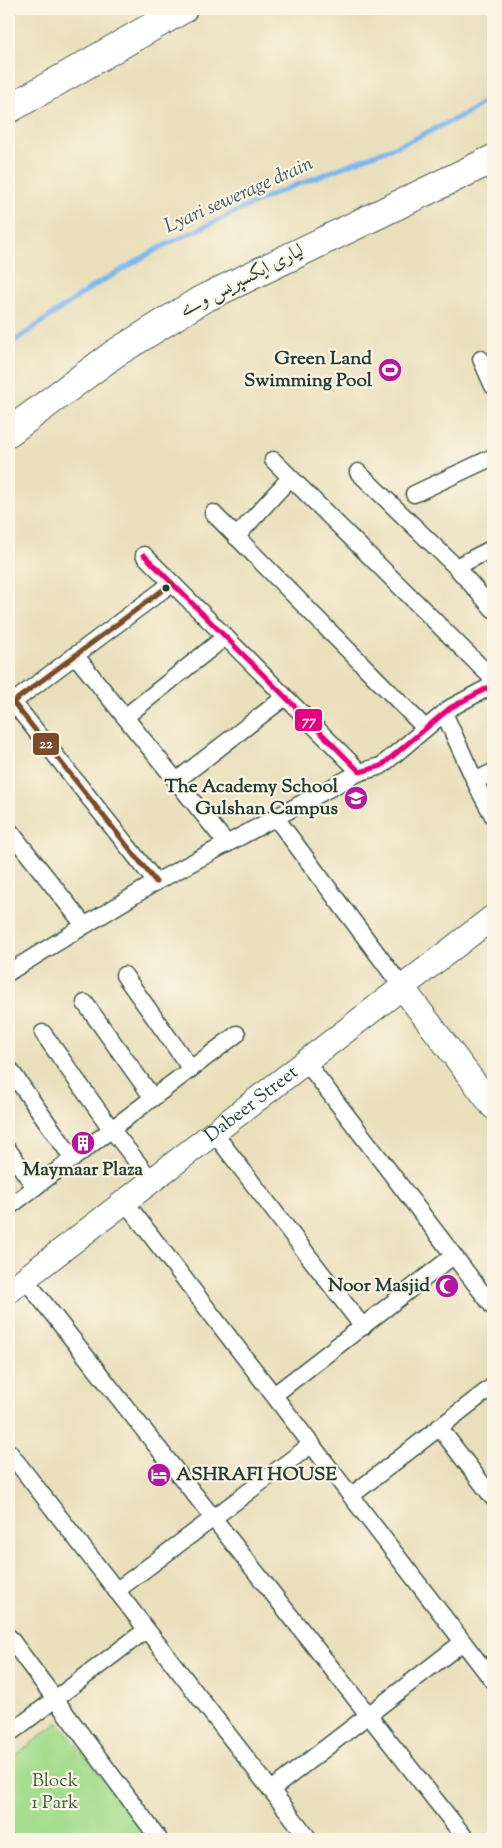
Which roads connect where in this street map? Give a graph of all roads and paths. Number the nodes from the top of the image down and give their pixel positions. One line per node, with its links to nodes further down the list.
1 (183, 9): 2 (highway)
2 (9, 109)
3 (493, 160): 6 (highway, لیاری ایکسپریس وے)
4 (481, 359): 5 (street)
5 (493, 386)
6 (9, 432)
7 (493, 457): 11 (street)
8 (273, 460): 10 (street)
9 (358, 472): 16 (street)
10 (290, 478): 13 (street); 21 (street)
11 (414, 494)
12 (213, 513): 13 (street)
13 (236, 537): 26 (street)
14 (493, 548): 16 (street)
15 (144, 555): 17 (street)
16 (456, 566): 18 (street)
17 (172, 583): 19 (street); 20 (street)
18 (493, 609)
19 (225, 637): 23 (street); 25 (street)
20 (75, 656): 25 (street); 35 (street)
21 (493, 678)
22 (493, 685): 24 (street)
23 (285, 696): 27 (street); 29 (street)
24 (444, 713): 26 (street); 30 (street)
25 (125, 717): 29 (street)
26 (425, 728): 27 (street)
27 (360, 772): 32 (street)
28 (493, 772): 30 (street)
29 (176, 781): 34 (street)
30 (475, 781): 31 (street)
31 (493, 816)
32 (276, 818): 34 (street); 40 (street)
33 (9, 830): 37 (street)
34 (227, 844): 35 (street)
35 (156, 882): 37 (street)
36 (493, 917): 40 (street, Dabeer Street)
37 (84, 925): 38 (street)
38 (11, 965)
39 (124, 975): 46 (street)
40 (402, 987): 44 (street, Dabeer Street); 48 (street)
41 (85, 1003): 47 (street)
42 (43, 1033): 49 (street)
43 (238, 1034): 46 (street)
44 (306, 1062): 50 (street, Dabeer Street); 57 (street)
45 (9, 1068): 52 (street)
46 (191, 1069): 47 (street)
47 (153, 1098): 49 (street)
48 (493, 1107)
49 (112, 1130): 52 (street); 53 (street)
50 (214, 1133): 53 (street, Dabeer Street); 60 (street)
51 (9, 1151): 54 (street)
52 (73, 1159): 54 (street)
53 (152, 1181): 55 (street, Dabeer Street)
54 (35, 1188): 56 (street)
55 (126, 1203): 58 (street, Dabeer Street); 62 (street)
56 (9, 1207)
57 (453, 1256): 59 (street); 60 (street)
58 (17, 1285): 68 (street)
59 (492, 1303)
60 (363, 1327): 62 (street)
61 (493, 1386): 63 (street)
62 (274, 1395): 64 (street)
63 (439, 1427): 66 (street); 67 (street)
64 (312, 1444): 66 (street); 68 (street)
65 (9, 1452): 69 (street)
66 (352, 1495): 72 (street)
67 (493, 1498)
68 (213, 1518): 69 (street); 75 (street)
69 (116, 1590): 70 (street)
70 (146, 1630): 74 (street); 77 (street)
71 (9, 1637): 74 (street)
72 (463, 1642): 73 (street); 75 (street)
73 (491, 1674)
74 (54, 1699): 76 (street); 78 (street)
75 (368, 1715): 77 (street); 80 (street)
76 (9, 1734)
77 (271, 1790): 79 (street)
78 (159, 1839)
79 (309, 1839)
80 (466, 1839)

